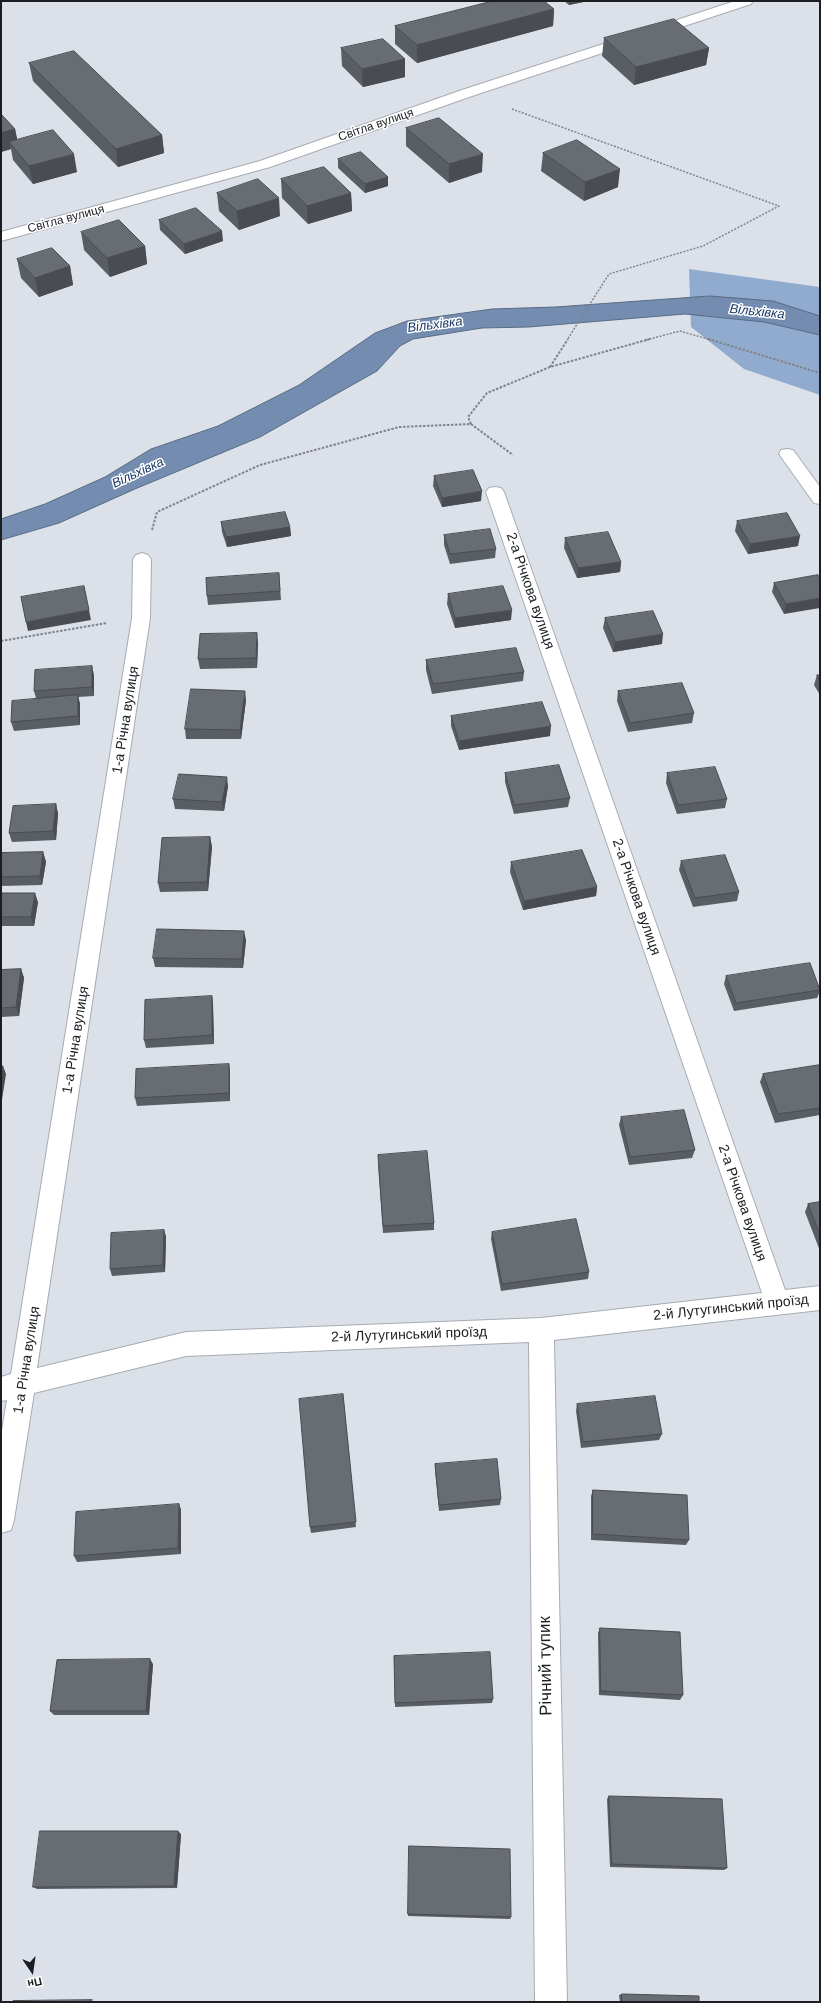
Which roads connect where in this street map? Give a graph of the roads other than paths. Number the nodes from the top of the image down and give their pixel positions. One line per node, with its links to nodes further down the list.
1 (748, 1): 2 (street, Світла вулиця)
2 (1, 237)
3 (787, 454): 5 (street)
4 (495, 492): 8 (street, 2-а Річкова вулиця)
5 (820, 499)
6 (142, 559): 10 (street, 1-а Річна вулиця)
7 (820, 1298): 8 (street, 2-й Лутугинський проїзд)
8 (777, 1302): 9 (street, 2-й Лутугинський проїзд)
9 (540, 1330): 10 (street, 2-й Лутугинський проїзд); 12 (street, Річний тупик)
10 (12, 1387): 11 (street, 1-а Річна вулиця)
11 (1, 1520)
12 (551, 2002)

